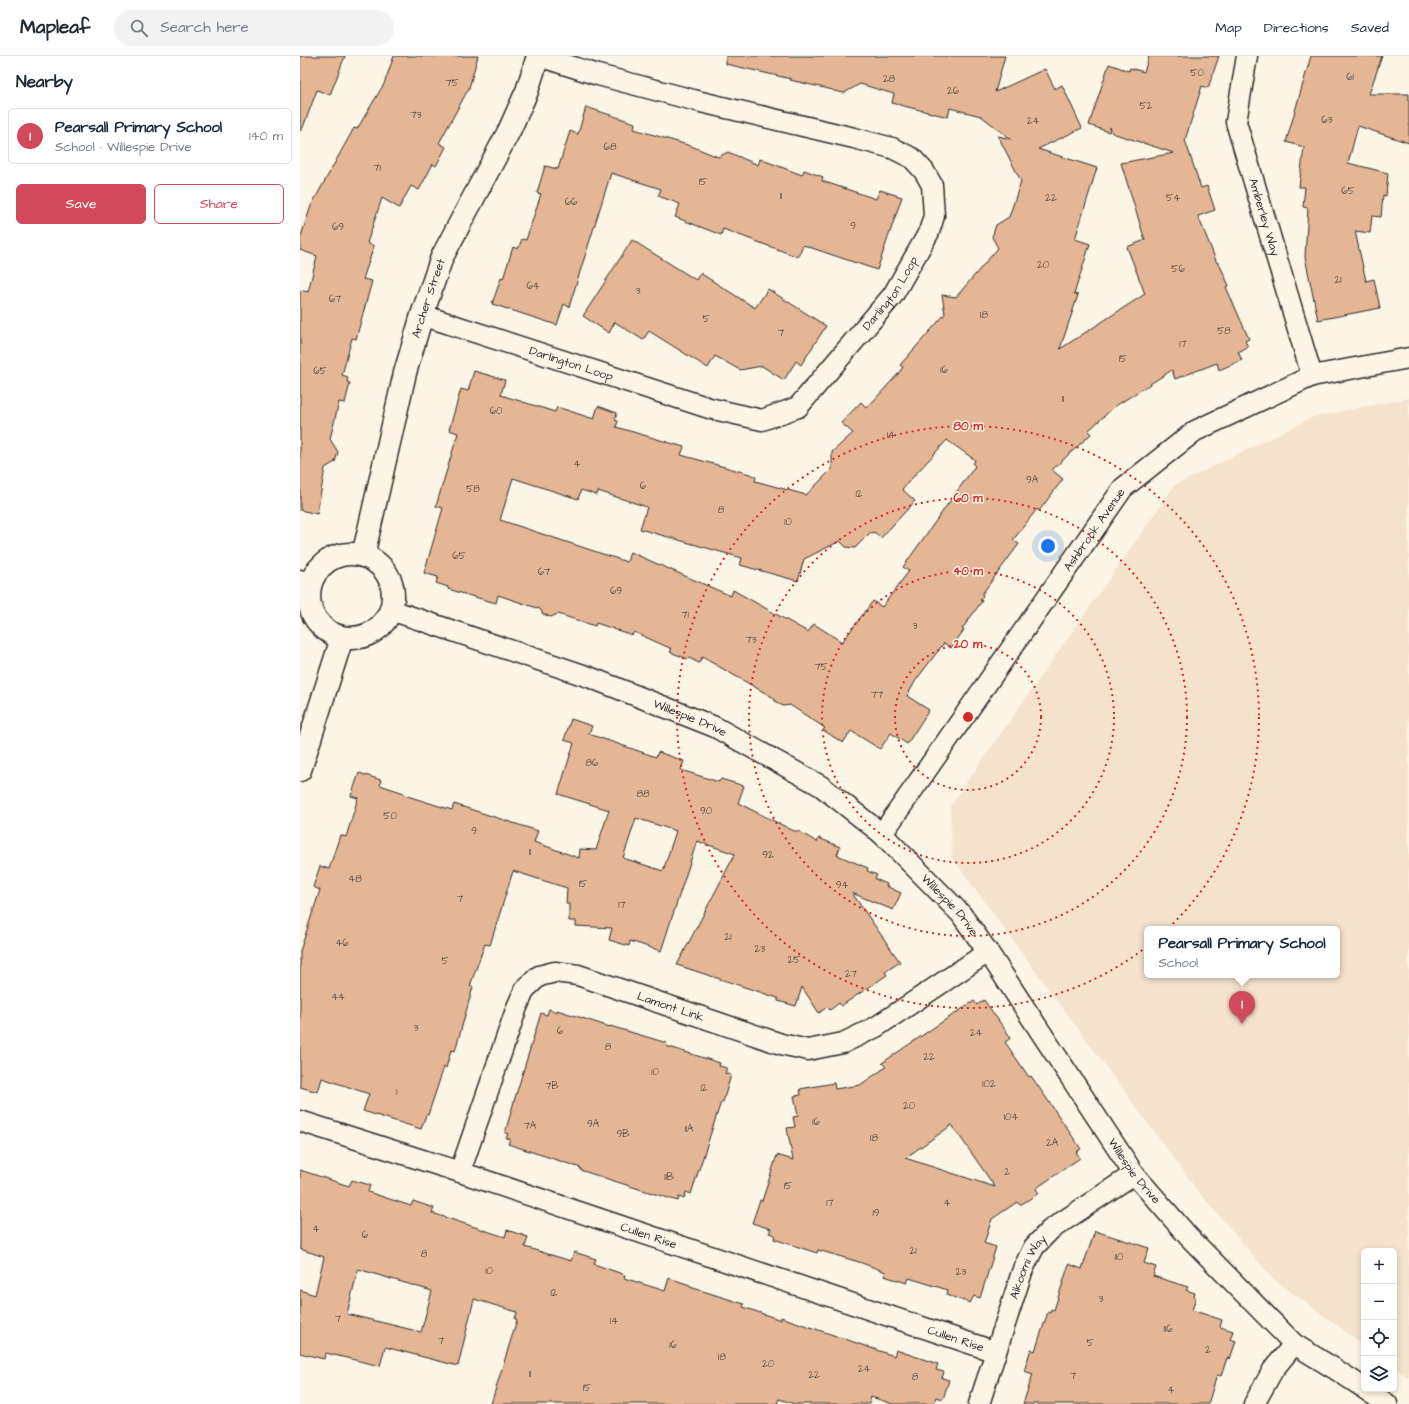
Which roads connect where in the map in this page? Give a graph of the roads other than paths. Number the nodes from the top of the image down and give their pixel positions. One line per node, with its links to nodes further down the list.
1 (539, 56): 3 (street, Archer Street); 3 (street, Darlington Loop)
2 (1246, 56): 5 (street, Amberley Way)
3 (422, 316): 6 (street, Archer Street)
4 (1409, 358): 5 (street, Ashbrook Avenue)
5 (1312, 376): 11 (street, Ashbrook Avenue)
6 (363, 556): 7 (street); 8 (street)
7 (305, 582): 9 (street)
8 (391, 610): 9 (street); 11 (street, Willespie Drive)
9 (342, 638): 10 (street)
10 (300, 770)
11 (882, 834): 12 (street, Willespie Drive)
12 (988, 952): 14 (street, Lamont Link); 15 (street, Willespie Drive)
13 (300, 1121): 14 (street, Cullen Rise)
14 (460, 1172): 17 (street, Cullen Rise)
15 (1134, 1174): 16 (street, Willespie Drive); 17 (street, Alkoomi Way)
16 (1294, 1344): 18 (street, Willespie Drive); 21 (street)
17 (996, 1352): 20 (street, Alkoomi Way)
18 (1361, 1385)
19 (1371, 1392): 22 (street, Willespie Drive)
20 (979, 1404)
21 (1254, 1404)
22 (1388, 1404)

